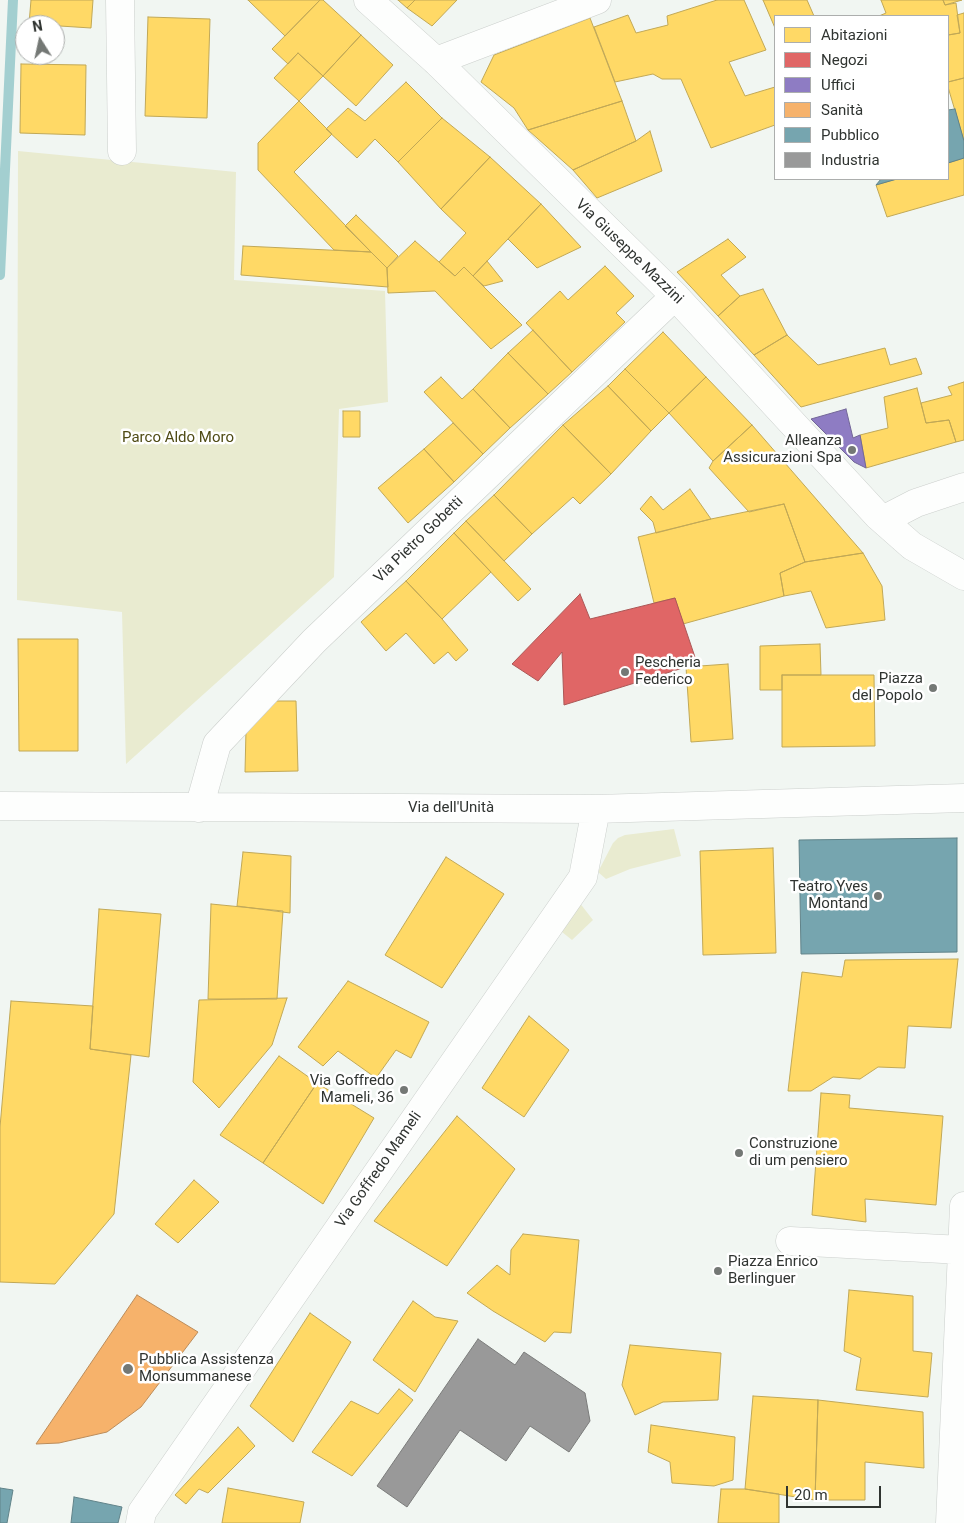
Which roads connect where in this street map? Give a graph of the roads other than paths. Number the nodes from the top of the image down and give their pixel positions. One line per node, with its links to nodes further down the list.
1 (120, 0): 5 (street)
2 (368, 0): 4 (street, Via Giuseppe Mazzini)
3 (597, 0): 4 (street)
4 (436, 61): 6 (street, Via Giuseppe Mazzini)
5 (122, 151)
6 (675, 296): 8 (street, Via Giuseppe Mazzini); 12 (street, Via Pietro Gobetti)
7 (964, 487): 8 (street)
8 (880, 518): 9 (street, Via Giuseppe Mazzini)
9 (964, 576)
10 (964, 798): 13 (street, Via dell'Unità)
11 (0, 806): 12 (street, Via dell'Unità)
12 (199, 808): 13 (street, Via dell'Unità)
13 (596, 809): 17 (street, Via Goffredo Mameli)
14 (964, 1206): 16 (street)
15 (790, 1242): 16 (street)
16 (962, 1250): 18 (street)
17 (140, 1523)
18 (950, 1523)

